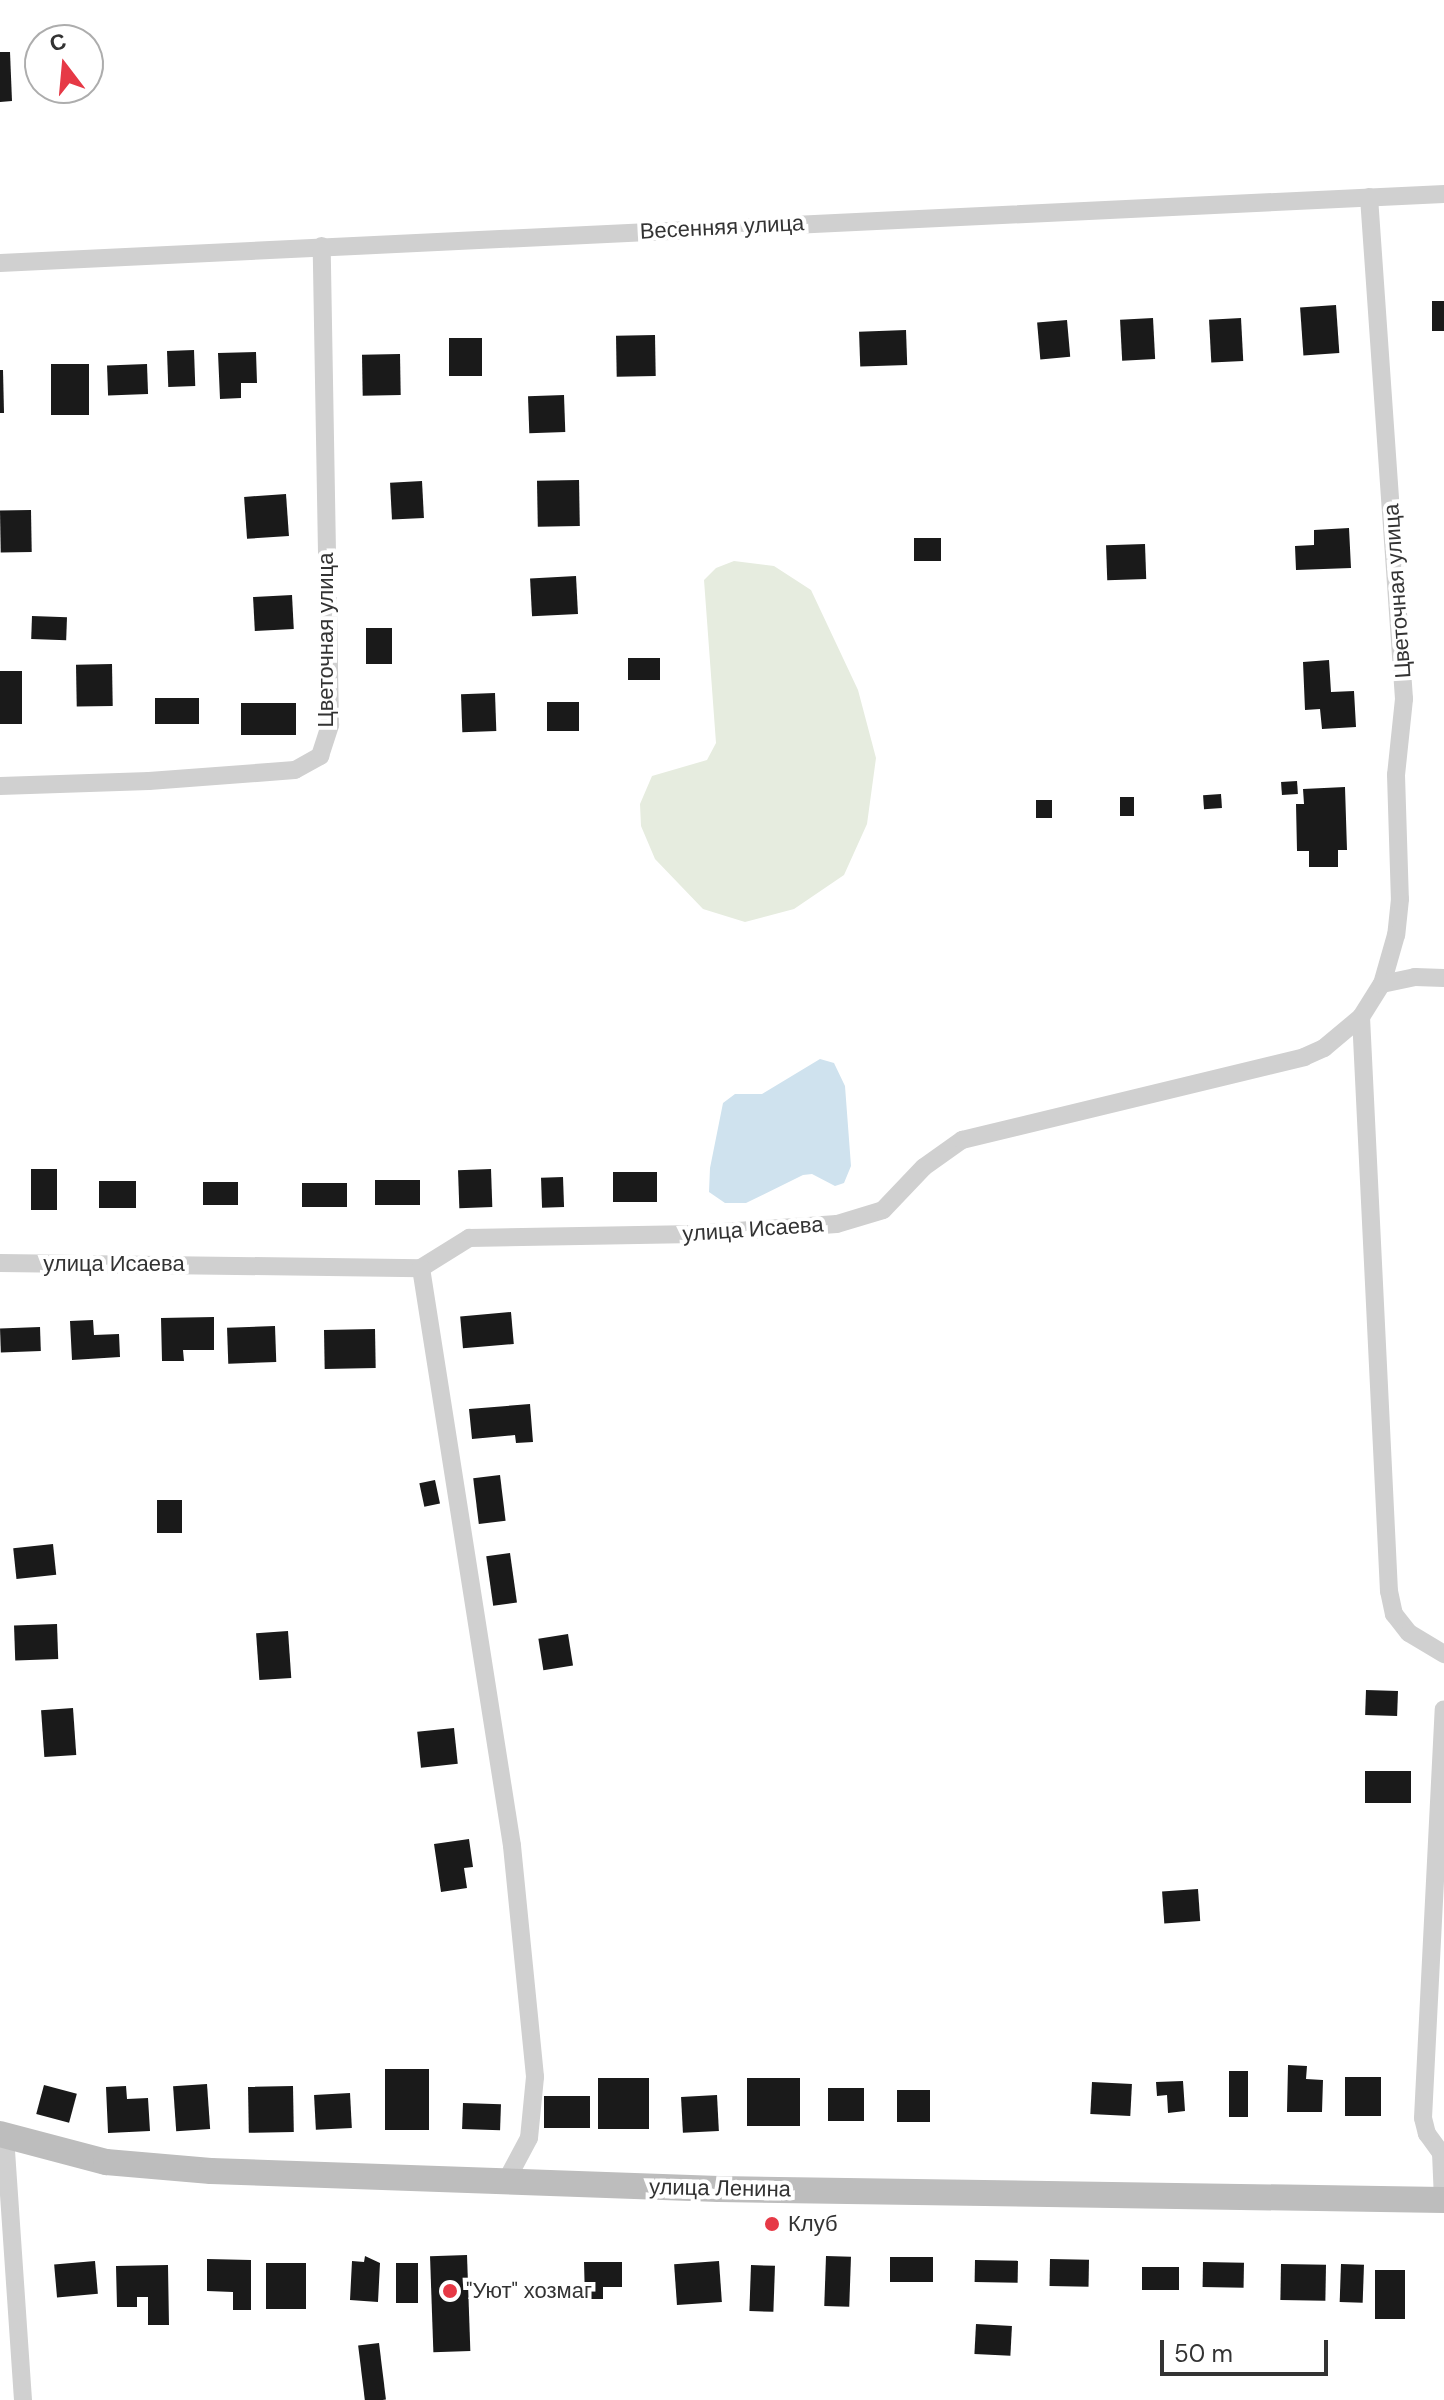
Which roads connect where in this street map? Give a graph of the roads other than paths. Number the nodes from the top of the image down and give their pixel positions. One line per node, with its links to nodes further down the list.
1 (1444, 194): 2 (street, Весенняя улица)
2 (1369, 197): 3 (street, Весенняя улица); 7 (street, Цветочная улица)
3 (322, 246): 4 (street, Весенняя улица); 5 (street, Цветочная улица)
4 (0, 263)
5 (0, 786)
6 (1444, 978): 7 (street)
7 (1382, 984): 8 (street, улица Исаева)
8 (1361, 1017): 10 (street, улица Исаева); 11 (street)
9 (0, 1263): 10 (street, улица Исаева)
10 (421, 1268): 14 (street)
11 (1444, 1654)
12 (1444, 1710): 15 (street)
13 (3, 2135): 14 (main road, улица Ленина); 16 (street)
14 (506, 2181): 15 (main road, улица Ленина)
15 (1444, 2200)
16 (23, 2400)

